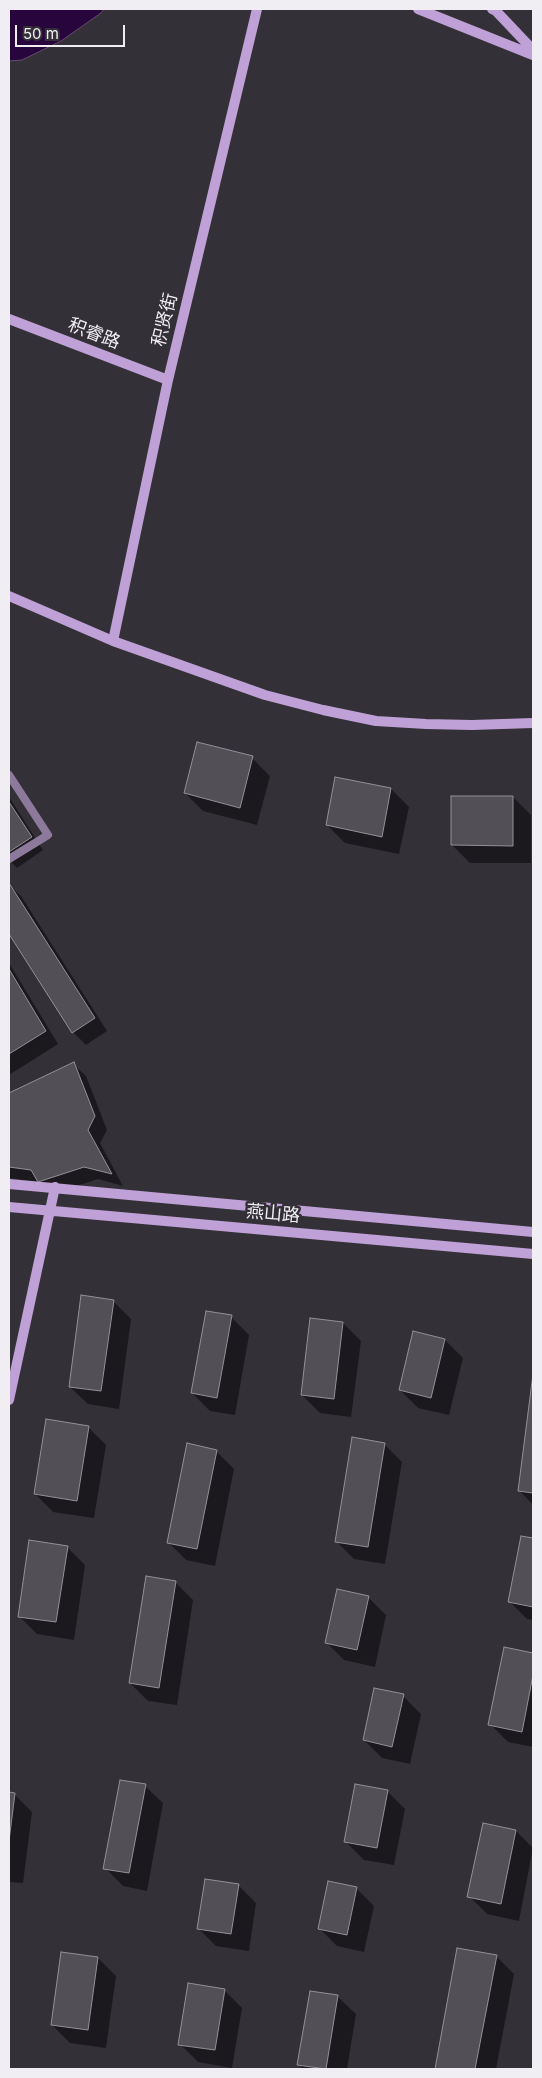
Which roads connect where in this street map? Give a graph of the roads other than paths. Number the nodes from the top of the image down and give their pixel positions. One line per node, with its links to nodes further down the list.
1 (257, 9): 7 (street, 积贤街)
2 (418, 9): 5 (street)
3 (492, 9): 4 (street)
4 (533, 50)
5 (533, 55)
6 (9, 319): 7 (street, 积睿路)
7 (168, 380): 9 (street, 积贤街)
8 (9, 596): 9 (street)
9 (113, 641): 10 (street)
10 (533, 723)
11 (9, 775): 12 (lane)
12 (9, 859)
13 (9, 1184): 14 (street, 燕山路)
14 (55, 1187): 16 (street); 17 (street, 燕山路)
15 (9, 1207): 16 (street, 燕山路)
16 (51, 1209): 18 (street, 燕山路); 19 (street)
17 (533, 1232)
18 (533, 1254)
19 (9, 1400)

